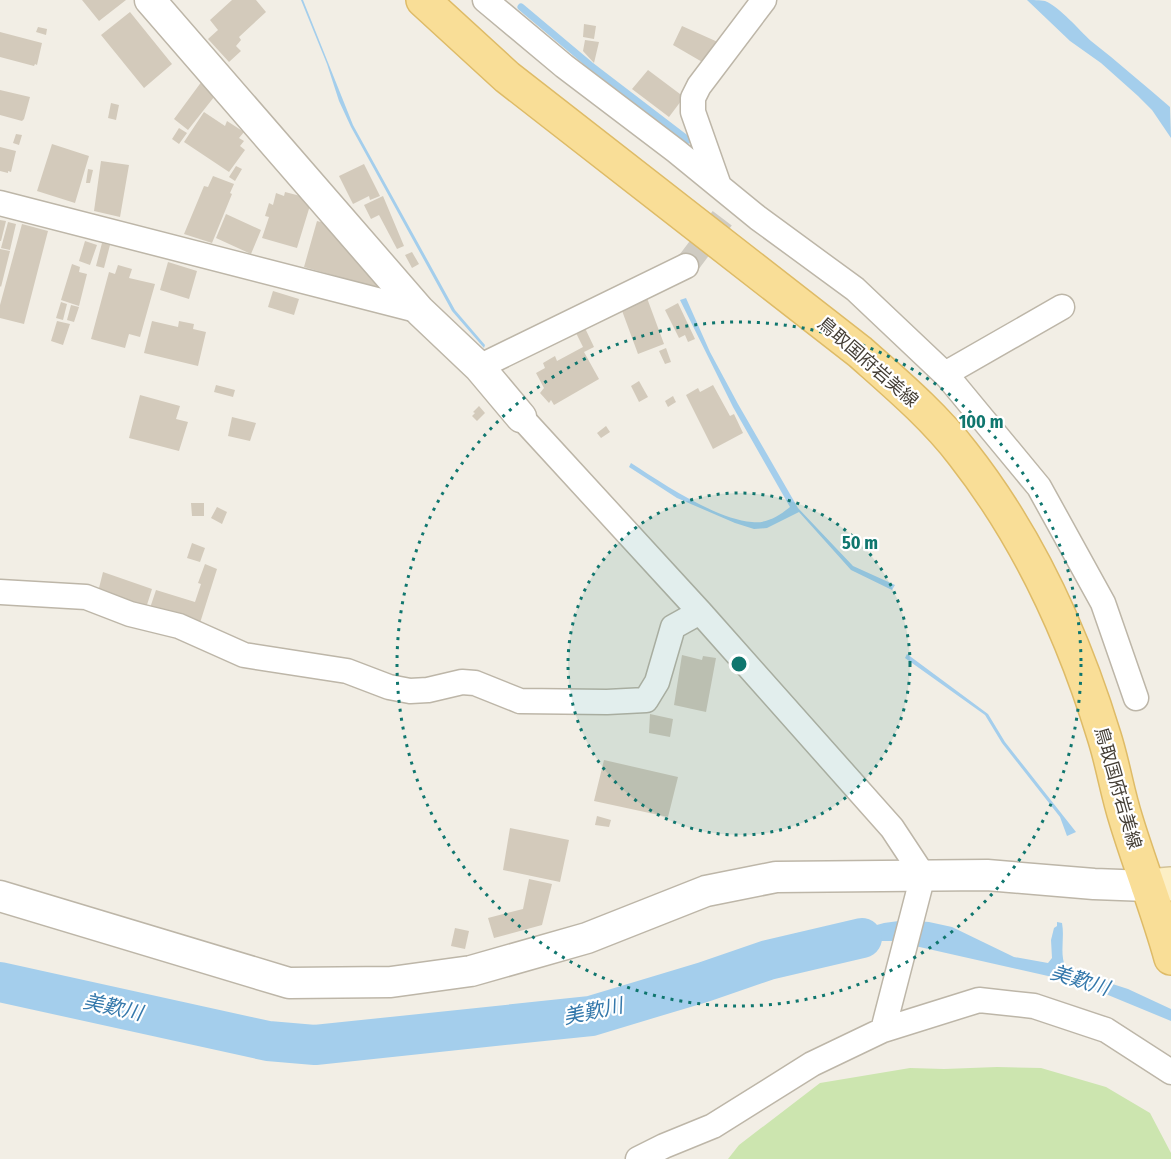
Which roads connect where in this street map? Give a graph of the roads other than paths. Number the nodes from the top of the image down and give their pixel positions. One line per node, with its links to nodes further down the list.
1 (150, 0): 9 (street)
2 (423, 0): 17 (main road, 鳥取国府岩美線)
3 (485, 0): 5 (street)
4 (764, 0): 5 (street)
5 (719, 185): 11 (street)
6 (0, 203): 9 (street)
7 (686, 266): 10 (street)
8 (1062, 307): 11 (street)
9 (420, 311): 10 (street)
10 (479, 367): 12 (street)
11 (945, 374): 15 (street)
12 (521, 417): 14 (street)
13 (0, 591): 14 (street)
14 (700, 612): 16 (street)
15 (1136, 698)
16 (923, 875): 17 (street); 18 (street); 20 (street)
17 (1159, 885): 19 (main road, 鳥取国府岩美線)
18 (0, 896)
19 (1170, 953)
20 (883, 1030): 21 (street); 22 (street)
21 (1171, 1072)
22 (638, 1159)

